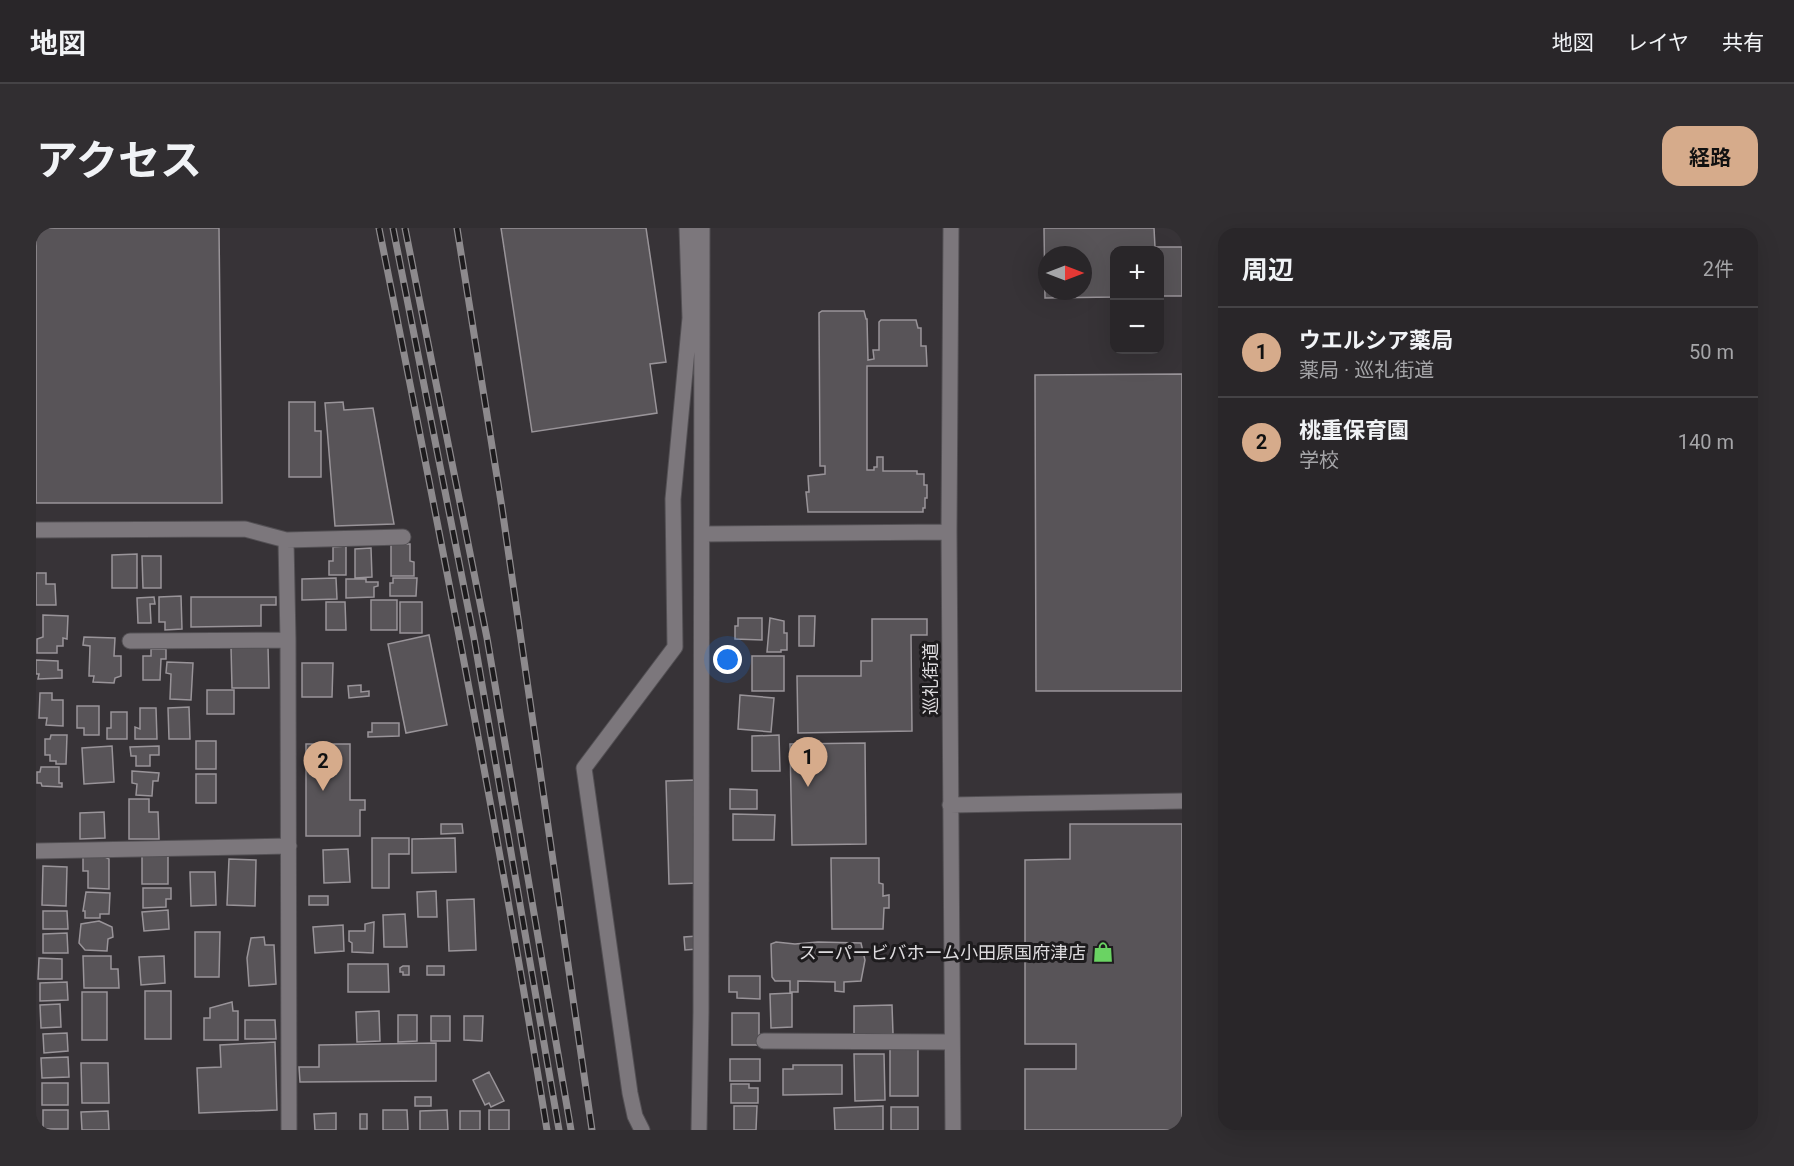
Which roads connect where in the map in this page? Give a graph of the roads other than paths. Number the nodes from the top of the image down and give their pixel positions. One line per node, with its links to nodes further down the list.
1 (687, 228): 18 (street)
2 (702, 228): 6 (street)
3 (951, 228): 5 (street, 巡礼街道)
4 (36, 530): 8 (street)
5 (949, 532): 6 (street); 12 (street, 巡礼街道)
6 (703, 534): 19 (street)
7 (404, 537): 8 (street)
8 (286, 540): 9 (street)
9 (288, 640): 10 (street); 13 (street)
10 (130, 641)
11 (1182, 801): 12 (street)
12 (950, 805): 16 (street, 巡礼街道)
13 (289, 846): 14 (street); 17 (street)
14 (36, 851)
15 (764, 1041): 16 (street)
16 (952, 1042): 20 (street, 巡礼街道)
17 (289, 1130)
18 (642, 1130)
19 (699, 1130)
20 (953, 1130)

